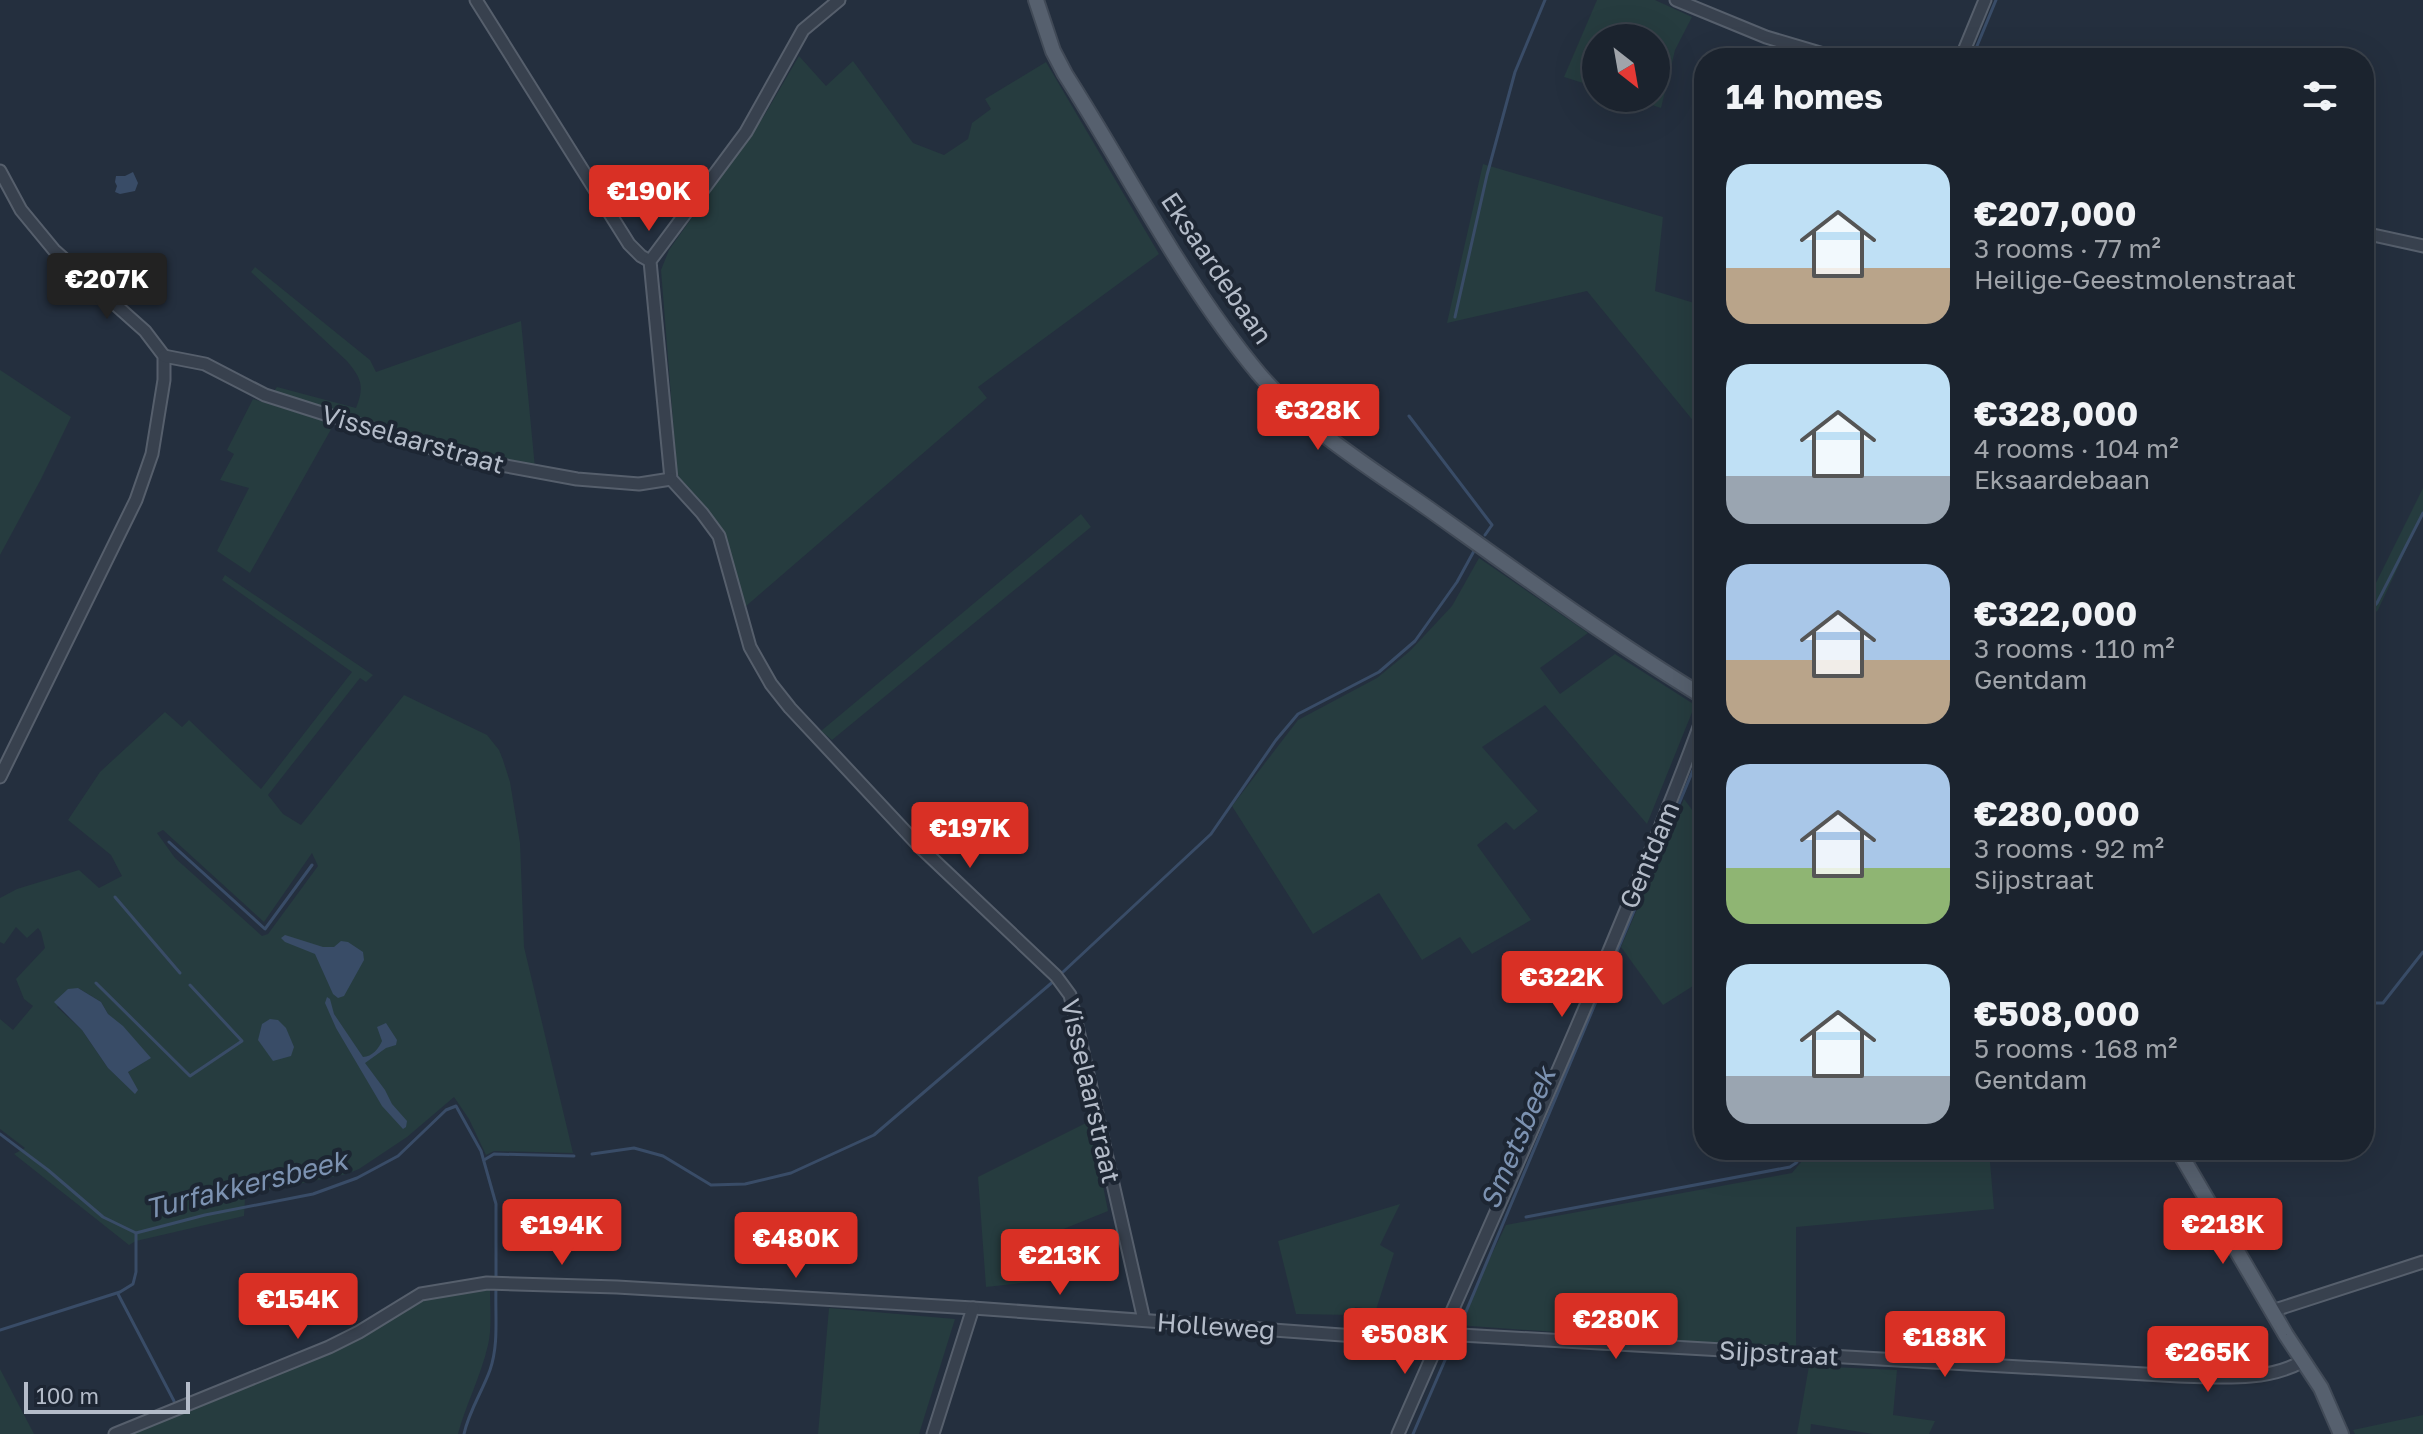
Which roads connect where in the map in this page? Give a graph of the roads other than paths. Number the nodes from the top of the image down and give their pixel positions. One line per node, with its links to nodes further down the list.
1 (476, 0): 11 (street)
2 (839, 0): 11 (street)
3 (1036, 0): 14 (main road, Eksaardebaan)
4 (1676, 0): 6 (street)
5 (1985, 0): 7 (street)
6 (1803, 48)
7 (1965, 48)
8 (0, 171): 12 (street)
9 (2374, 235): 10 (street)
10 (2423, 246)
11 (650, 261): 13 (street)
12 (164, 356): 13 (street, Visselaarstraat); 16 (street)
13 (671, 479): 21 (street, Visselaarstraat)
14 (1694, 690)
15 (1694, 741): 22 (street, Gentdam)
16 (0, 777)
17 (2184, 1160): 20 (main road)
18 (2423, 1262): 20 (street)
19 (973, 1308): 21 (street, Holleweg); 24 (street, Holleweg); 25 (street)
20 (2272, 1311): 23 (main road)
21 (1144, 1320): 22 (street, Holleweg)
22 (1441, 1338): 23 (street, Sijpstraat); 26 (street, Gentdam)
23 (2303, 1361): 27 (main road)
24 (115, 1434)
25 (933, 1434)
26 (1398, 1434)
27 (2341, 1434)

